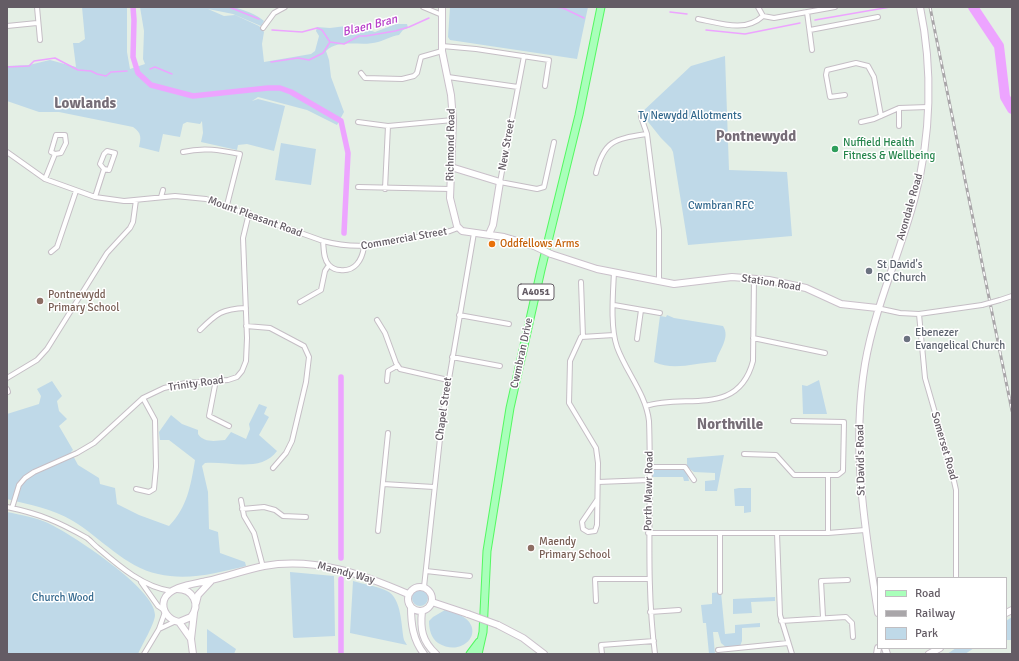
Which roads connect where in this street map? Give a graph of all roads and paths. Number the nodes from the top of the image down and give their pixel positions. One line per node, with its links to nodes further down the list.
1 (37, 7): 14 (street)
2 (285, 7): 16 (street)
3 (423, 7): 10 (street)
4 (442, 7): 10 (street, Richmond Road)
5 (601, 7): 145 (main road, Cwmbran Drive / A4051)
6 (758, 7): 11 (street)
7 (835, 7): 9 (street)
8 (920, 7): 27 (street, Avondale Road)
9 (807, 12): 11 (street); 17 (street)
10 (442, 15): 19 (street, Richmond Road)
11 (763, 16): 13 (street)
12 (878, 17): 17 (street)
13 (698, 20)
14 (38, 23): 15 (street); 18 (street)
15 (7, 26)
16 (263, 28)
17 (810, 30): 20 (street)
18 (40, 40)
19 (442, 49): 21 (street); 22 (street); 23 (street, Richmond Road)
20 (812, 50)
21 (524, 56): 24 (street); 25 (street, New Street)
22 (361, 73)
23 (448, 76): 25 (street); 31 (street, Richmond Road)
24 (545, 86)
25 (518, 87): 45 (street, New Street)
26 (845, 95): 29 (street)
27 (928, 107): 28 (street); 72 (street, Avondale Road)
28 (899, 108): 29 (street); 35 (street)
29 (881, 116): 33 (street)
30 (641, 117): 36 (street)
31 (453, 120): 34 (street); 41 (street, Richmond Road)
32 (358, 122): 34 (street)
33 (862, 122)
34 (388, 126): 47 (street)
35 (899, 126)
36 (647, 134): 43 (street); 67 (street)
37 (554, 142): 45 (street)
38 (7, 152): 44 (street, Mount Pleasant Road)
39 (183, 152): 54 (street)
40 (55, 154): 40 (street); 44 (street)
41 (451, 167): 45 (street); 48 (street, Richmond Road)
42 (104, 169): 42 (street); 51 (street)
43 (596, 173)
44 (45, 179): 50 (street, Mount Pleasant Road)
45 (500, 182): 58 (street, New Street)
46 (358, 188): 47 (street)
47 (385, 189): 48 (street)
48 (450, 189): 56 (street, Richmond Road)
49 (163, 190): 52 (street)
50 (76, 191): 51 (street, Mount Pleasant Road); 61 (street)
51 (95, 197): 53 (street, Mount Pleasant Road)
52 (161, 197): 53 (street, Mount Pleasant Road); 54 (street, Mount Pleasant Road)
53 (136, 200): 89 (street)
54 (227, 205): 55 (street, Mount Pleasant Road)
55 (249, 213): 59 (street, Mount Pleasant Road); 71 (street, Trinity Road)
56 (458, 228): 57 (street, Commercial Street); 60 (street, Commercial Street)
57 (474, 233): 58 (street, Commercial Street); 76 (street, Chapel Street)
58 (489, 234): 62 (street, Commercial Street, bridge)
59 (323, 241): 60 (street, Commercial Street); 63 (street)
60 (364, 247): 63 (street)
61 (51, 252)
62 (551, 254): 64 (street, Station Road)
63 (329, 265): 69 (street)
64 (614, 272): 67 (street, Station Road); 70 (street, Porth Mawr Road)
65 (754, 278): 67 (street, Station Road); 72 (street, Station Road); 83 (street)
66 (581, 282): 82 (street)
67 (658, 282)
68 (1012, 296): 75 (street, Station Road, bridge)
69 (300, 302)
70 (614, 305): 73 (street); 81 (street, Porth Mawr Road)
71 (246, 308): 79 (street, Trinity Road); 80 (street)
72 (877, 308): 75 (street, Station Road); 113 (street, St David's Road)
73 (641, 310): 74 (street); 84 (street)
74 (660, 313)
75 (919, 314): 122 (street, Somerset Road)
76 (459, 315): 78 (street); 86 (street, Chapel Street)
77 (377, 320): 87 (street)
78 (509, 324)
79 (246, 326): 90 (street, Trinity Road); 99 (street)
80 (200, 330)
81 (614, 335): 82 (street); 94 (street, Porth Mawr Road)
82 (583, 337): 104 (street)
83 (753, 338): 85 (street); 94 (street)
84 (637, 339)
85 (824, 353)
86 (452, 357): 88 (street); 91 (street, Chapel Street)
87 (397, 366): 91 (street); 92 (street)
88 (500, 366)
89 (7, 378)
90 (216, 380): 93 (street, Trinity Road); 96 (street)
91 (448, 380): 106 (street, Chapel Street)
92 (387, 381)
93 (143, 398): 107 (street); 110 (street, Trinity Road)
94 (646, 406): 100 (street, Porth Mawr Road)
95 (794, 421): 101 (street)
96 (229, 426)
97 (388, 433): 105 (street)
98 (744, 454): 101 (street)
99 (273, 468)
100 (649, 468): 102 (street, Porth Mawr Road); 103 (street)
101 (828, 475): 118 (street)
102 (649, 480): 104 (street); 115 (street, Porth Mawr Road)
103 (694, 480)
104 (598, 482): 109 (street)
105 (383, 484): 106 (street); 114 (street)
106 (434, 487): 120 (street, Chapel Street)
107 (136, 489)
108 (241, 500): 111 (street)
109 (597, 500): 109 (street)
110 (9, 507): 126 (street, Maendy Way)
111 (242, 509): 112 (street); 119 (street)
112 (306, 517)
113 (865, 530): 118 (street); 135 (street, St David's Road)
114 (378, 531)
115 (648, 533): 116 (street); 123 (street, Porth Mawr Road)
116 (720, 533): 117 (street); 129 (street)
117 (777, 533): 118 (street); 143 (street)
118 (828, 533)
119 (263, 566): 124 (street, Maendy Way); 130 (street, Maendy Way)
120 (426, 571): 121 (street); 127 (street, Chapel Street)
121 (470, 576)
122 (956, 577)
123 (648, 579): 131 (street); 139 (street, Porth Mawr Road)
124 (212, 580): 128 (street, Maendy Way); 133 (street)
125 (848, 580): 141 (street)
126 (141, 581): 128 (street, Maendy Way); 137 (street, Maendy Way)
127 (424, 587): 130 (street); 132 (street)
128 (174, 590): 133 (street, Maendy Way); 137 (street)
129 (720, 592)
130 (408, 594): 134 (street)
131 (596, 601)
132 (432, 602): 138 (street); 158 (street, bridge)
133 (196, 603): 140 (street)
134 (411, 607): 138 (street); 154 (street)
135 (877, 607)
136 (678, 610): 139 (street)
137 (164, 611): 142 (street, Maendy Way); 144 (street)
138 (422, 611): 155 (street)
139 (650, 612): 148 (street, Porth Mawr Road)
140 (194, 613): 142 (street); 147 (street)
141 (823, 617): 143 (street); 146 (street)
142 (178, 621): 144 (street); 147 (street, Maendy Way)
143 (781, 621): 149 (street)
144 (159, 629): 152 (street)
145 (483, 632): 156 (main road, Cwmbran Drive / A4051); 157 (main road, Cwmbran Drive / A4051)
146 (853, 637)
147 (191, 639): 153 (street)
148 (654, 641): 159 (street); 160 (street, Porth Mawr Road)
149 (788, 643): 151 (street); 161 (street)
150 (938, 649): 162 (street)
151 (718, 650)
152 (144, 654)
153 (193, 654)
154 (424, 654)
155 (436, 654)
156 (470, 654)
157 (478, 654)
158 (544, 654)
159 (602, 654)
160 (655, 654)
161 (792, 654)
162 (929, 654)

